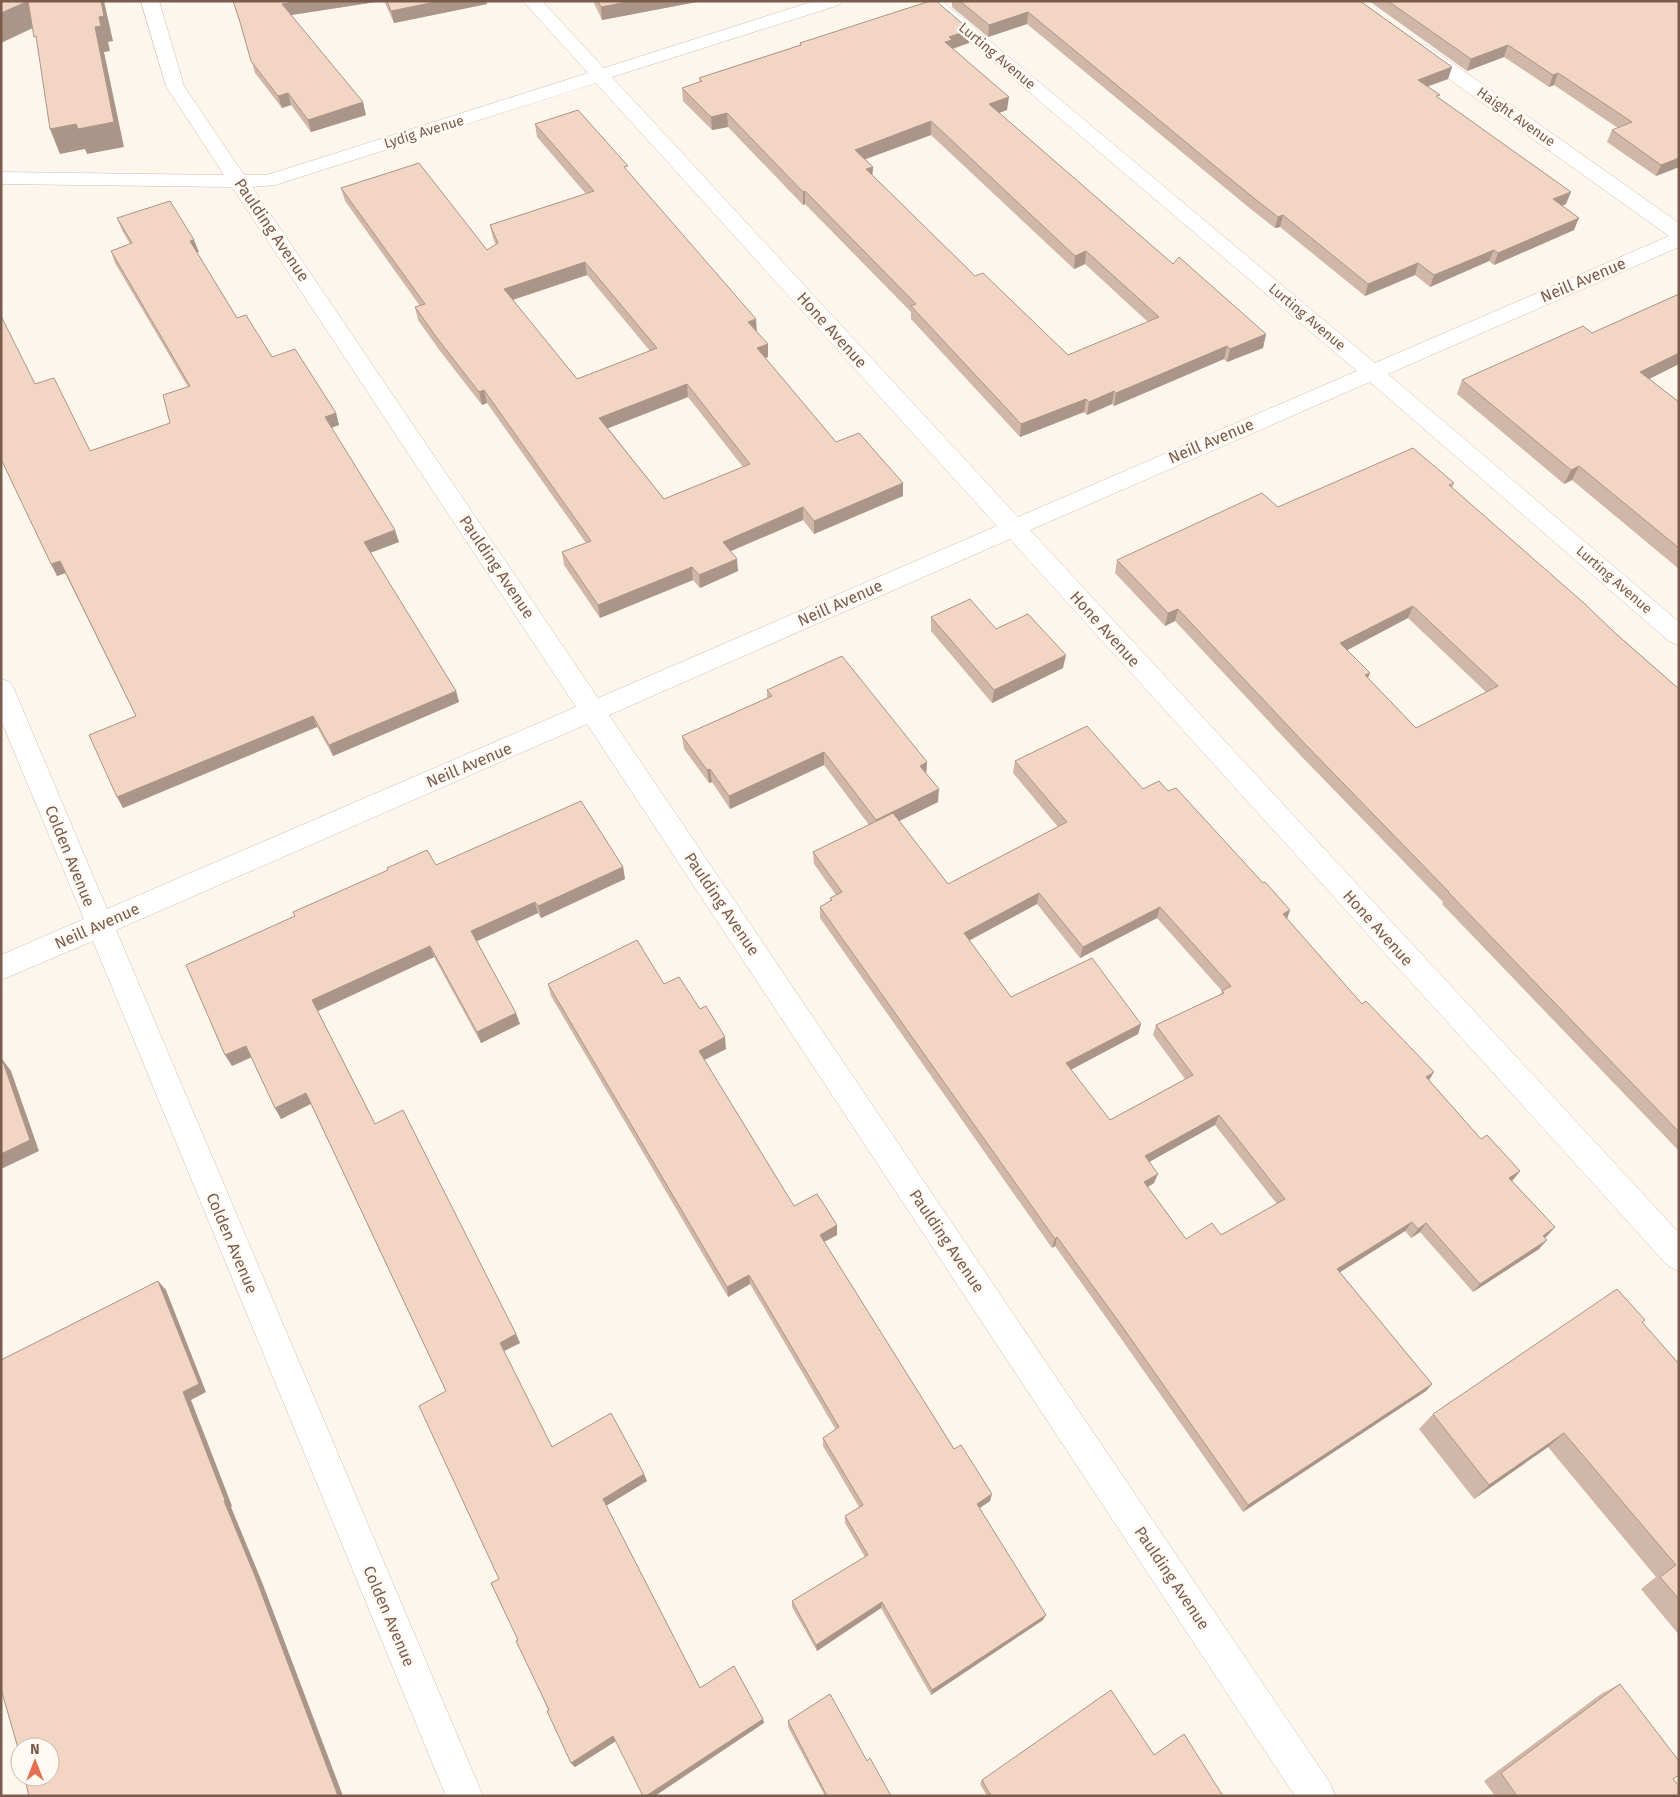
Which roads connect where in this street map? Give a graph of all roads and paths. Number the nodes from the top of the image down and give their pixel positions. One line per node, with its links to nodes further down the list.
1 (150, 1): 8 (street, Paulding Avenue)
2 (532, 1): 6 (street, Hone Avenue)
3 (833, 1): 6 (street, Lydig Avenue)
4 (932, 1): 11 (street, Lurting Avenue)
5 (1410, 42): 9 (street, Haight Avenue)
6 (600, 77): 8 (street, Lydig Avenue); 12 (street, Hone Avenue)
7 (1, 178): 8 (street, Lydig Avenue)
8 (239, 180): 15 (street, Paulding Avenue)
9 (1679, 233)
10 (1679, 239): 11 (street, Neill Avenue)
11 (1372, 372): 12 (street, Neill Avenue); 13 (street, Lurting Avenue)
12 (1012, 528): 15 (street, Neill Avenue); 18 (street, Hone Avenue)
13 (1679, 636)
14 (1, 689): 16 (street, Colden Avenue)
15 (593, 711): 16 (street, Neill Avenue); 20 (street, Paulding Avenue)
16 (98, 926): 17 (street, Neill Avenue); 19 (street, Colden Avenue)
17 (1, 968)
18 (1679, 1256)
19 (464, 1796)
20 (1317, 1796)

